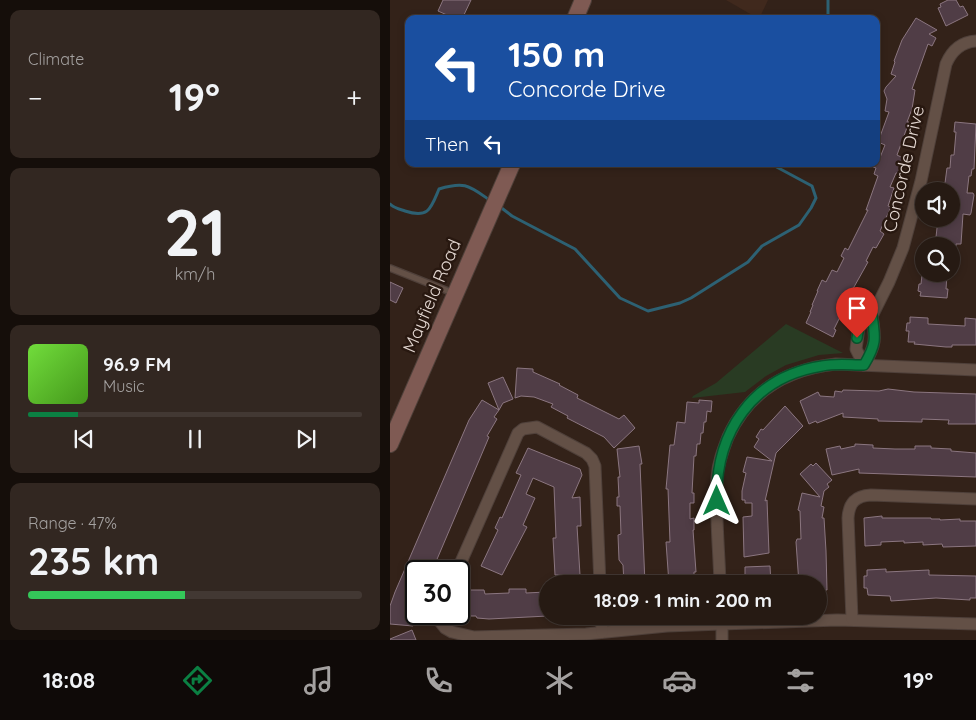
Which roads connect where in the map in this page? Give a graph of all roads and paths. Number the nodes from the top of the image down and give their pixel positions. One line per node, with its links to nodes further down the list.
1 (583, 0): 2 (main road)
2 (577, 15)
3 (976, 41): 7 (street, Concorde Drive)
4 (511, 167): 6 (main road, Mayfield Road)
5 (390, 268): 6 (lane)
6 (456, 293): 10 (main road, Mayfield Road)
7 (872, 316): 8 (street); 8 (street, Concorde Drive)
8 (864, 365): 9 (street); 14 (street)
9 (976, 370)
10 (390, 444)
11 (976, 499): 16 (street)
12 (462, 560): 13 (street)
13 (600, 575)
14 (720, 575)
15 (827, 619): 16 (street)
16 (852, 619): 17 (street)
17 (976, 624)
18 (442, 625): 22 (street)
19 (602, 625): 22 (street)
20 (672, 625): 22 (street)
21 (722, 625): 23 (street)
22 (602, 632)
23 (722, 640)

